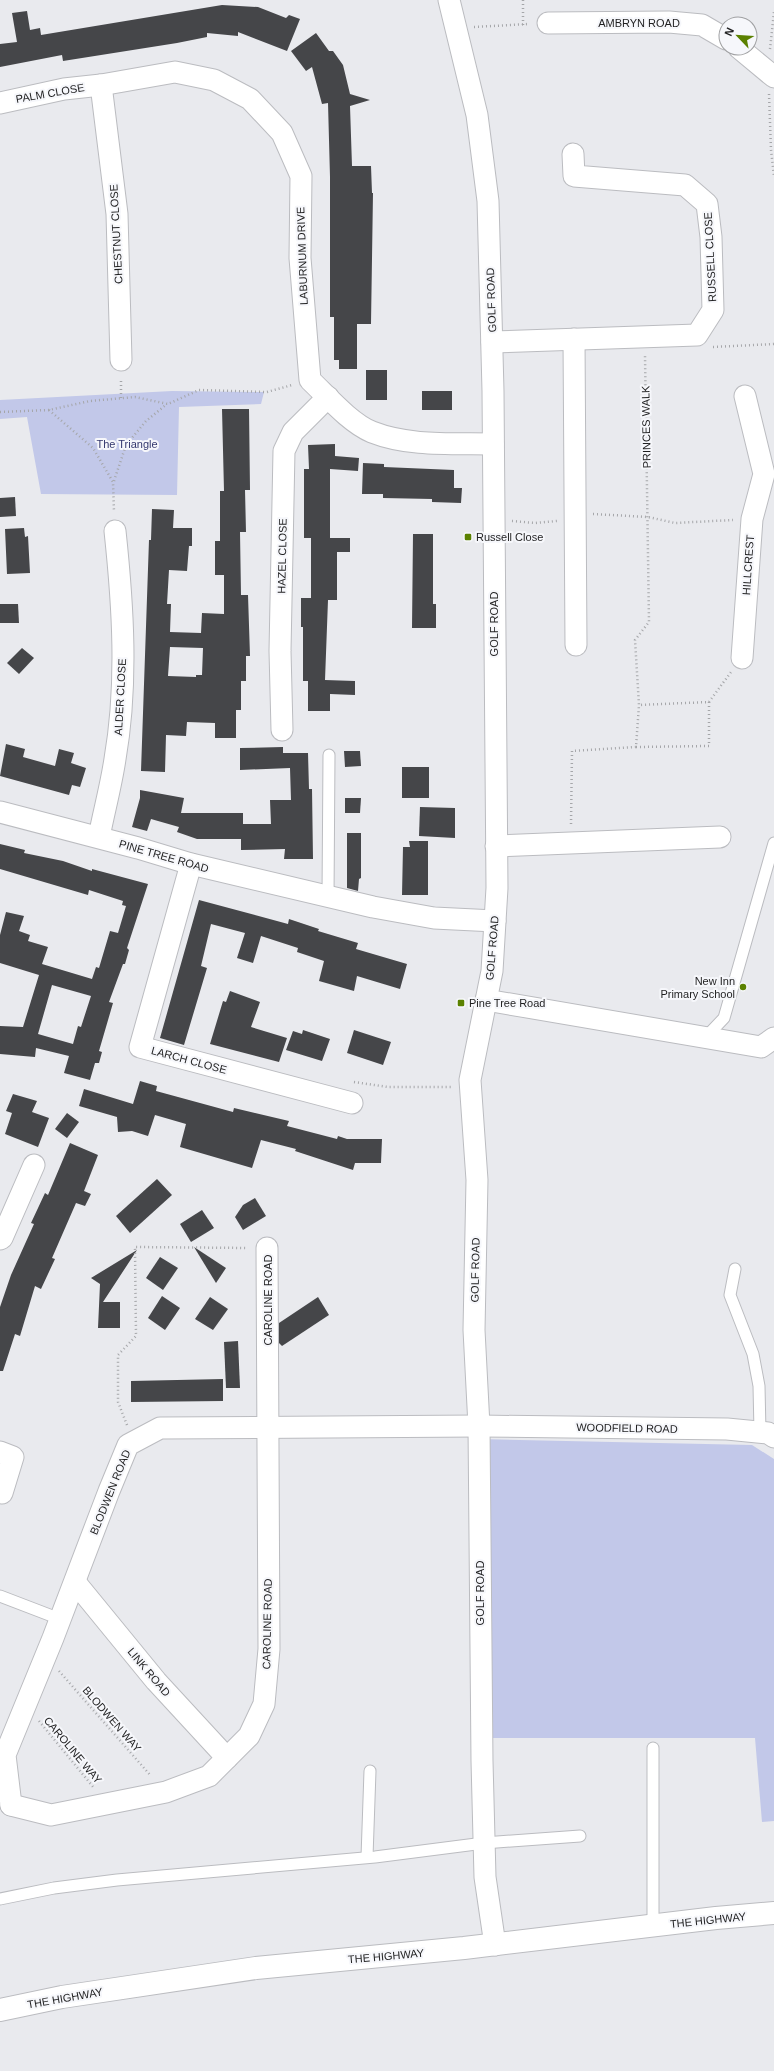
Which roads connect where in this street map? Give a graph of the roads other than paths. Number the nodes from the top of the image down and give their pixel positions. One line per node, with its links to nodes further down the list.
1 (449, 0): 10 (street, GOLF ROAD)
2 (548, 23): 3 (street, AMBRYN ROAD)
3 (718, 34)
4 (749, 56): 5 (street)
5 (774, 76)
6 (101, 85): 7 (street, PALM CLOSE); 11 (street, CHESTNUT CLOSE); 13 (street, LABURNUM DRIVE)
7 (0, 103)
8 (573, 154): 9 (street, RUSSELL CLOSE)
9 (574, 339): 10 (street, RUSSELL CLOSE); 17 (street)
10 (492, 342): 14 (street, GOLF ROAD)
11 (121, 360)
12 (745, 396): 15 (street, HILLCREST)
13 (328, 397): 14 (street); 19 (street, HAZEL CLOSE)
14 (493, 444): 25 (street, GOLF ROAD)
15 (769, 474): 18 (street, HILLCREST)
16 (115, 531): 23 (street, ALDER CLOSE)
17 (576, 645)
18 (742, 658)
19 (282, 730)
20 (329, 755): 27 (lane)
21 (0, 812): 23 (street, PINE TREE ROAD)
22 (720, 836): 25 (street)
23 (99, 837): 26 (street, PINE TREE ROAD)
24 (774, 844): 30 (lane)
25 (496, 846): 28 (street, GOLF ROAD)
26 (192, 864): 27 (street, PINE TREE ROAD); 32 (street, LARCH CLOSE)
27 (328, 897): 28 (street, PINE TREE ROAD)
28 (495, 921): 29 (street, GOLF ROAD)
29 (486, 1000): 30 (street); 37 (street, GOLF ROAD)
30 (705, 1038): 31 (street)
31 (774, 1038)
32 (347, 1102)
33 (34, 1165): 34 (street)
34 (0, 1238)
35 (267, 1248): 38 (street, CAROLINE ROAD)
36 (735, 1269): 39 (lane)
37 (479, 1426): 38 (street, BLODWEN ROAD); 39 (street, WOODFIELD ROAD); 50 (street, GOLF ROAD)
38 (268, 1428): 42 (street, BLODWEN ROAD); 46 (street, CAROLINE ROAD)
39 (767, 1435)
40 (0, 1452): 41 (street)
41 (2, 1493)
42 (75, 1582): 44 (street, BLODWEN ROAD); 46 (street, LINK ROAD)
43 (0, 1596): 44 (lane)
44 (60, 1619): 48 (street, BLODWEN ROAD)
45 (653, 1748): 54 (lane)
46 (227, 1758): 48 (street, CAROLINE ROAD)
47 (370, 1771): 51 (lane)
48 (6, 1808)
49 (580, 1836): 50 (lane)
50 (484, 1843): 51 (lane); 55 (street, GOLF ROAD)
51 (367, 1857): 52 (lane)
52 (0, 1899)
53 (774, 1913): 54 (street, THE HIGHWAY)
54 (653, 1926): 55 (street, THE HIGHWAY)
55 (495, 1945): 56 (street, THE HIGHWAY)
56 (0, 2010)

